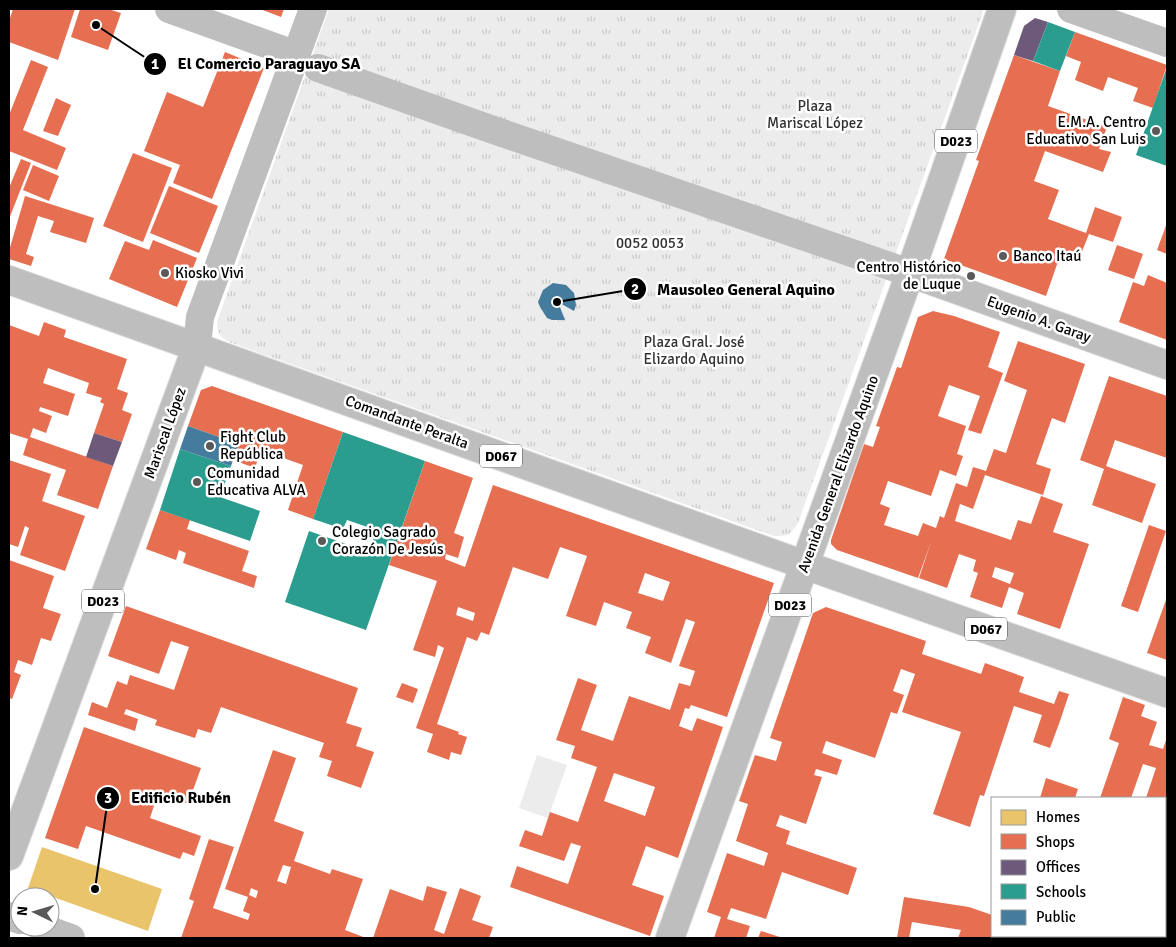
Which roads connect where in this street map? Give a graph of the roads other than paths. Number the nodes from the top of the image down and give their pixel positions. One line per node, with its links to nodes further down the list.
1 (169, 9): 6 (main road, Eugenio A. Garay)
2 (313, 9): 6 (main road, Mariscal López / D023)
3 (1002, 9): 7 (main road, Avenida General Elizardo Aquino / D023)
4 (1071, 9): 5 (main road)
5 (1167, 43)
6 (308, 61): 7 (main road, Eugenio A. Garay); 9 (main road, Mariscal López / D023)
7 (910, 272): 10 (main road, Eugenio A. Garay); 11 (main road, Avenida General Elizardo Aquino / D023)
8 (9, 280): 9 (main road, Comandante Peralta)
9 (197, 346): 11 (main road, Comandante Peralta / D067); 13 (main road, Mariscal López / D023)
10 (1167, 365)
11 (805, 565): 12 (main road, D067); 14 (main road, Avenida General Elizardo Aquino / D023)
12 (1167, 693)
13 (9, 856)
14 (670, 938)

